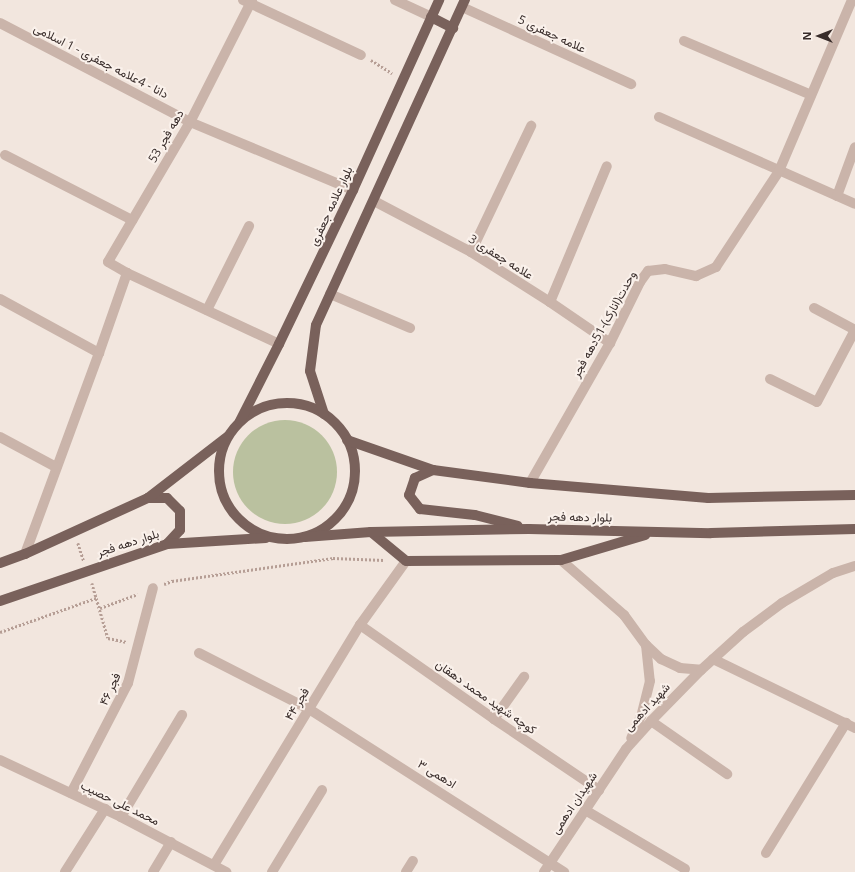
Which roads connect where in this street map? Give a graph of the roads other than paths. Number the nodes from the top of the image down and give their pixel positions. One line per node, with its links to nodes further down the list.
1 (395, 0): 6 (street)
2 (439, 0): 6 (main road, بلوار علامه جعفری)
3 (852, 0): 12 (street, وحدت(انارک)-51دهه فجر)
4 (249, 1): 10 (street); 14 (street, دهه فجر 53)
5 (464, 4): 8 (main road); 11 (street, علامه جعفری 5)
6 (431, 17): 8 (main road); 20 (main road, بلوار علامه جعفری)
7 (0, 23): 14 (street, دانا - 4علامه جعفری - 1 اسلامی)
8 (453, 28): 22 (main road)
9 (684, 41): 12 (street)
10 (361, 55)
11 (631, 84)
12 (811, 95): 19 (street, وحدت(انارک)-51دهه فجر)
13 (659, 117): 19 (street)
14 (190, 122): 20 (street, دانا - 4علامه جعفری - 1 اسلامی); 24 (street, دهه فجر 53)
15 (531, 126): 26 (street)
16 (855, 147): 21 (street)
17 (5, 154): 24 (street)
18 (607, 166): 30 (street)
19 (779, 171): 21 (street); 36 (street, وحدت(انارک)-51دهه فجر)
20 (353, 190): 35 (main road, بلوار علامه جعفری)
21 (837, 196): 23 (street)
22 (374, 201): 26 (street, علامه جعفری 3); 28 (main road)
23 (855, 204)
24 (132, 220): 27 (street, دهه فجر 53)
25 (249, 226): 32 (street)
26 (471, 252): 30 (street, علامه جعفری 3)
27 (127, 273): 32 (street); 37 (street)
28 (330, 294): 33 (street); 39 (main road)
29 (0, 299): 37 (street)
30 (550, 302): 36 (street, علامه جعفری 3)
31 (814, 308): 34 (street)
32 (207, 310): 35 (street)
33 (410, 328)
34 (855, 330): 38 (street)
35 (279, 344): 40 (main road, بلوار علامه جعفری)
36 (610, 344): 46 (street, وحدت(انارک)-51دهه فجر)
37 (99, 353): 44 (street)
38 (770, 379)
39 (324, 414): 40 (main road); 43 (main road)
40 (240, 421): 41 (main road)
41 (229, 435): 48 (main road); 54 (main road)
42 (0, 437): 44 (street)
43 (348, 440): 45 (main road); 53 (main road)
44 (56, 467): 56 (street)
45 (433, 470): 46 (main road); 49 (main road)
46 (530, 483): 47 (main road)
47 (855, 495)
48 (148, 498): 55 (main road); 56 (main road)
49 (529, 529): 51 (main road, بلوار دهه فجر); 52 (main road, بلوار دهه فجر)
50 (855, 529): 52 (main road, بلوار دهه فجر)
51 (371, 532): 53 (main road, بلوار دهه فجر); 58 (main road)
52 (655, 532): 57 (main road)
53 (304, 537): 54 (main road)
54 (270, 538): 55 (main road, بلوار دهه فجر)
55 (167, 544): 62 (main road, بلوار دهه فجر)
56 (25, 554): 59 (main road)
57 (561, 560): 58 (main road); 64 (street, شهید ادهمی)
58 (406, 561): 63 (street, فجر ۴۴)
59 (0, 563)
60 (855, 566): 66 (street, شهید ادهمی)
61 (153, 588): 79 (street, فجر ۴۶)
62 (0, 601)
63 (360, 625): 69 (street, فجر ۴۴); 71 (street, کوچه شهید محمد دهقان)
64 (646, 645): 67 (street); 74 (street, شهید ادهمی)
65 (199, 653): 69 (street, ادهمی ۳)
66 (713, 659): 67 (street, شهید ادهمی); 73 (street)
67 (701, 670): 72 (street, شهید ادهمی)
68 (524, 677): 71 (street)
69 (309, 709): 86 (street, ادهمی ۳); 87 (street, فجر ۴۴)
70 (182, 715): 82 (street)
71 (494, 720): 78 (street, کوچه شهید محمد دهقان)
72 (651, 721): 74 (street, شهید ادهمی); 76 (street)
73 (850, 725): 84 (street)
74 (626, 749): 78 (street, شهیدان ادهمی)
75 (0, 760): 79 (street, محمد علی حصیب)
76 (727, 774)
77 (322, 790): 92 (street)
78 (599, 790): 81 (street, شهیدان ادهمی)
79 (71, 793): 80 (street, محمد علی حصیب)
80 (105, 809): 82 (street, محمد علی حصیب); 89 (street)
81 (586, 810): 86 (street, شهیدان ادهمی); 88 (street)
82 (121, 817): 83 (street, محمد علی حصیب)
83 (171, 842): 87 (street, محمد علی حصیب); 90 (street)
84 (766, 852)
85 (413, 861): 93 (street)
86 (551, 862): 94 (street, شهیدان ادهمی); 95 (street, ادهمی ۳)
87 (214, 865): 91 (street, محمد علی حصیب)
88 (685, 869)
89 (65, 872)
90 (153, 872)
91 (226, 872)
92 (272, 872)
93 (406, 872)
94 (544, 872)
95 (564, 872)

